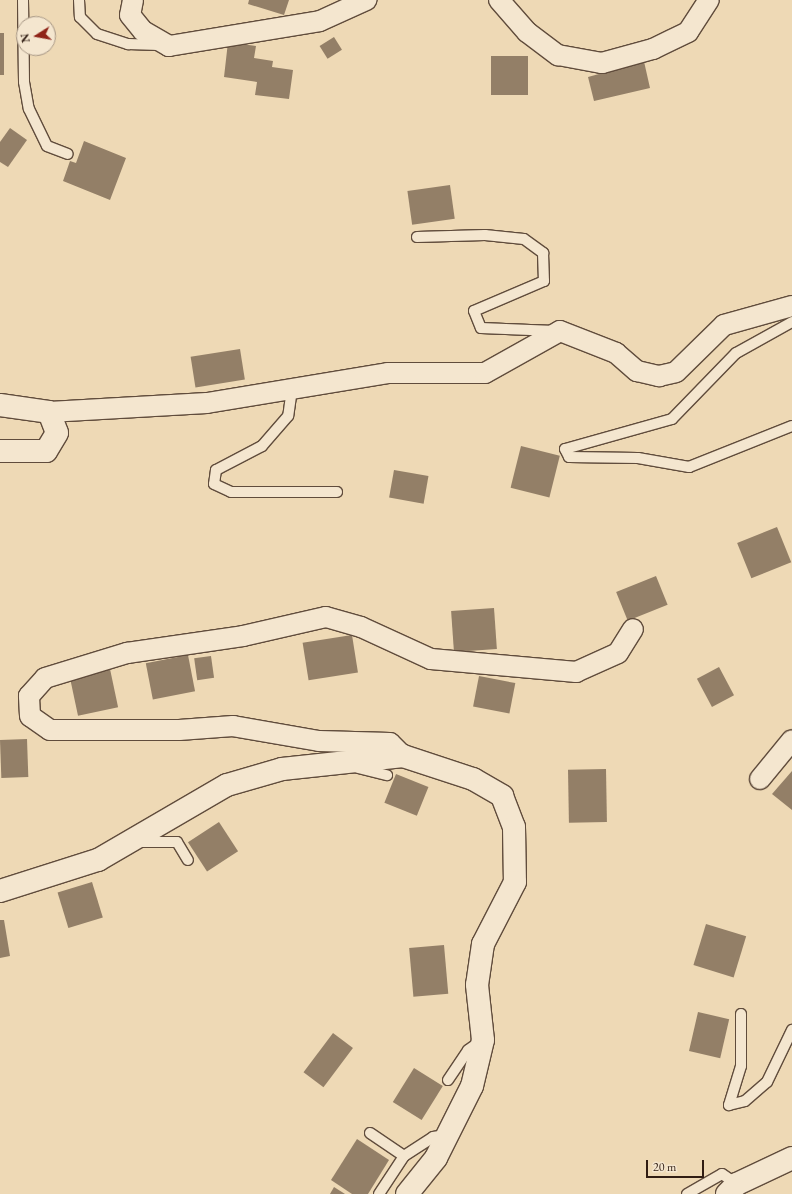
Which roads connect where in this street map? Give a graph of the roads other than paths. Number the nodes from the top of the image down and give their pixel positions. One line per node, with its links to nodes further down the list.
1 (23, 0): 8 (lane)
2 (79, 0): 7 (lane)
3 (133, 0): 7 (street)
4 (366, 0): 7 (street)
5 (499, 0): 6 (street)
6 (709, 0)
7 (169, 46)
8 (68, 154)
9 (416, 237): 12 (lane)
10 (792, 306): 12 (street)
11 (792, 322): 16 (lane)
12 (560, 331): 13 (street)
13 (292, 389): 15 (street); 18 (lane)
14 (0, 405): 15 (street)
15 (49, 412): 17 (street)
16 (792, 426)
17 (0, 451)
18 (337, 492)
19 (633, 629): 21 (street)
20 (792, 740): 24 (street)
21 (403, 756): 22 (street); 30 (street)
22 (338, 763): 23 (lane); 25 (street)
23 (387, 775)
24 (760, 779)
25 (125, 844): 26 (lane); 27 (street)
26 (188, 860)
27 (0, 891)
28 (741, 1014): 29 (lane)
29 (792, 1030)
30 (483, 1040): 31 (lane); 33 (street)
31 (448, 1080)
32 (370, 1133): 34 (lane)
33 (446, 1135): 34 (lane); 38 (street)
34 (404, 1156): 37 (lane)
35 (792, 1158): 36 (street)
36 (732, 1189): 39 (lane)
37 (379, 1194)
38 (407, 1194)
39 (687, 1194)

